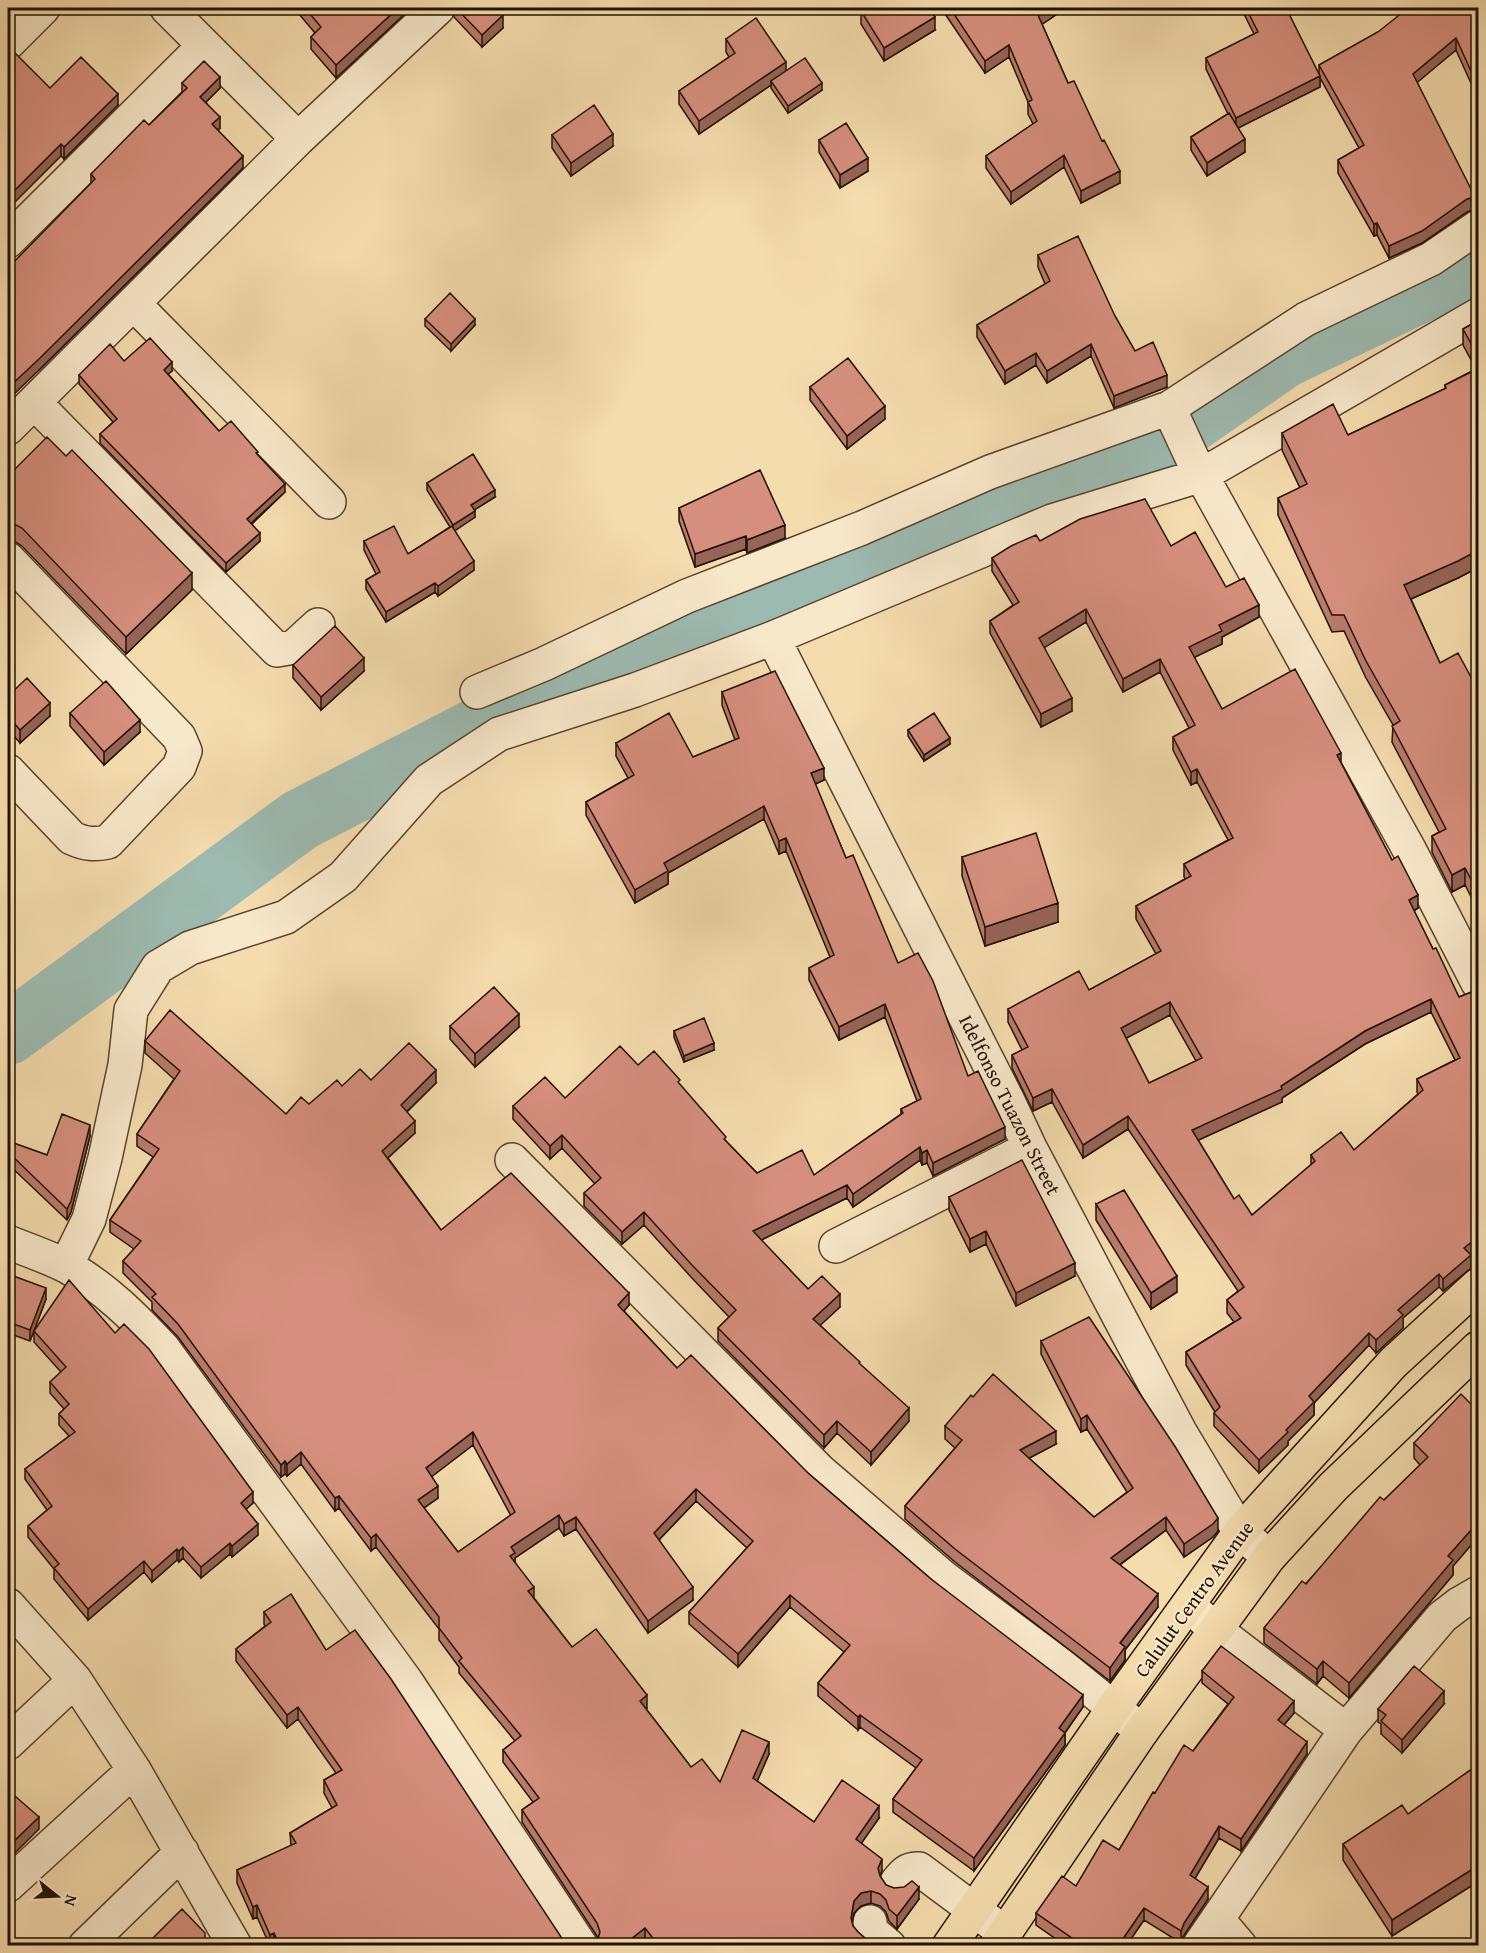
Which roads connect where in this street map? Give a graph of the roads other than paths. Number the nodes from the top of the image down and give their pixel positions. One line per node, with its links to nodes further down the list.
1 (43, 8): 4 (street)
2 (168, 8): 5 (street)
3 (438, 8): 6 (street)
4 (8, 43)
5 (204, 46): 6 (street); 8 (street)
6 (298, 139): 9 (street)
7 (1479, 227): 12 (street)
8 (8, 241)
9 (134, 304): 11 (street); 15 (street)
10 (1479, 315): 14 (street)
11 (34, 402): 13 (street); 17 (street)
12 (1173, 414): 14 (street); 19 (street)
13 (8, 428)
14 (1198, 469): 18 (street); 21 (street)
15 (328, 502)
16 (8, 559): 20 (street)
17 (318, 625)
18 (773, 638): 22 (street, Idelfonso Tuazon Street); 26 (street)
19 (477, 692)
20 (8, 771)
21 (1479, 983)
22 (1030, 1148): 25 (street); 29 (street, Idelfonso Tuazon Street)
23 (512, 1160): 36 (street)
24 (8, 1243): 26 (street)
25 (836, 1246)
26 (66, 1266): 49 (street)
27 (1479, 1286): 29 (main road, Calulut Centro Avenue)
28 (1479, 1348): 30 (main road, Calulut Centro Avenue)
29 (1240, 1532): 30 (street, Idelfonso Tuazon Street); 33 (main road, Calulut Centro Avenue)
30 (1269, 1557): 34 (main road, Calulut Centro Avenue)
31 (1479, 1593): 37 (street)
32 (8, 1605): 35 (street)
33 (1188, 1605): 34 (street); 36 (main road, Calulut Centro Avenue)
34 (1216, 1630): 37 (street); 38 (main road, Calulut Centro Avenue)
35 (75, 1680): 39 (street); 40 (street)
36 (1113, 1709): 38 (street); 44 (main road, Calulut Centro Avenue)
37 (1346, 1730): 45 (street)
38 (1142, 1731): 46 (main road, Calulut Centro Avenue)
39 (8, 1743)
40 (134, 1770): 41 (street); 43 (street)
41 (182, 1852): 47 (street); 48 (street)
42 (897, 1882): 44 (street)
43 (8, 1886)
44 (974, 1910): 46 (street); 50 (main road, Calulut Centro Avenue)
45 (1208, 1933): 51 (street)
46 (1000, 1939)
47 (85, 1946)
48 (235, 1946)
49 (581, 1946)
50 (949, 1946)
51 (1240, 1946)

